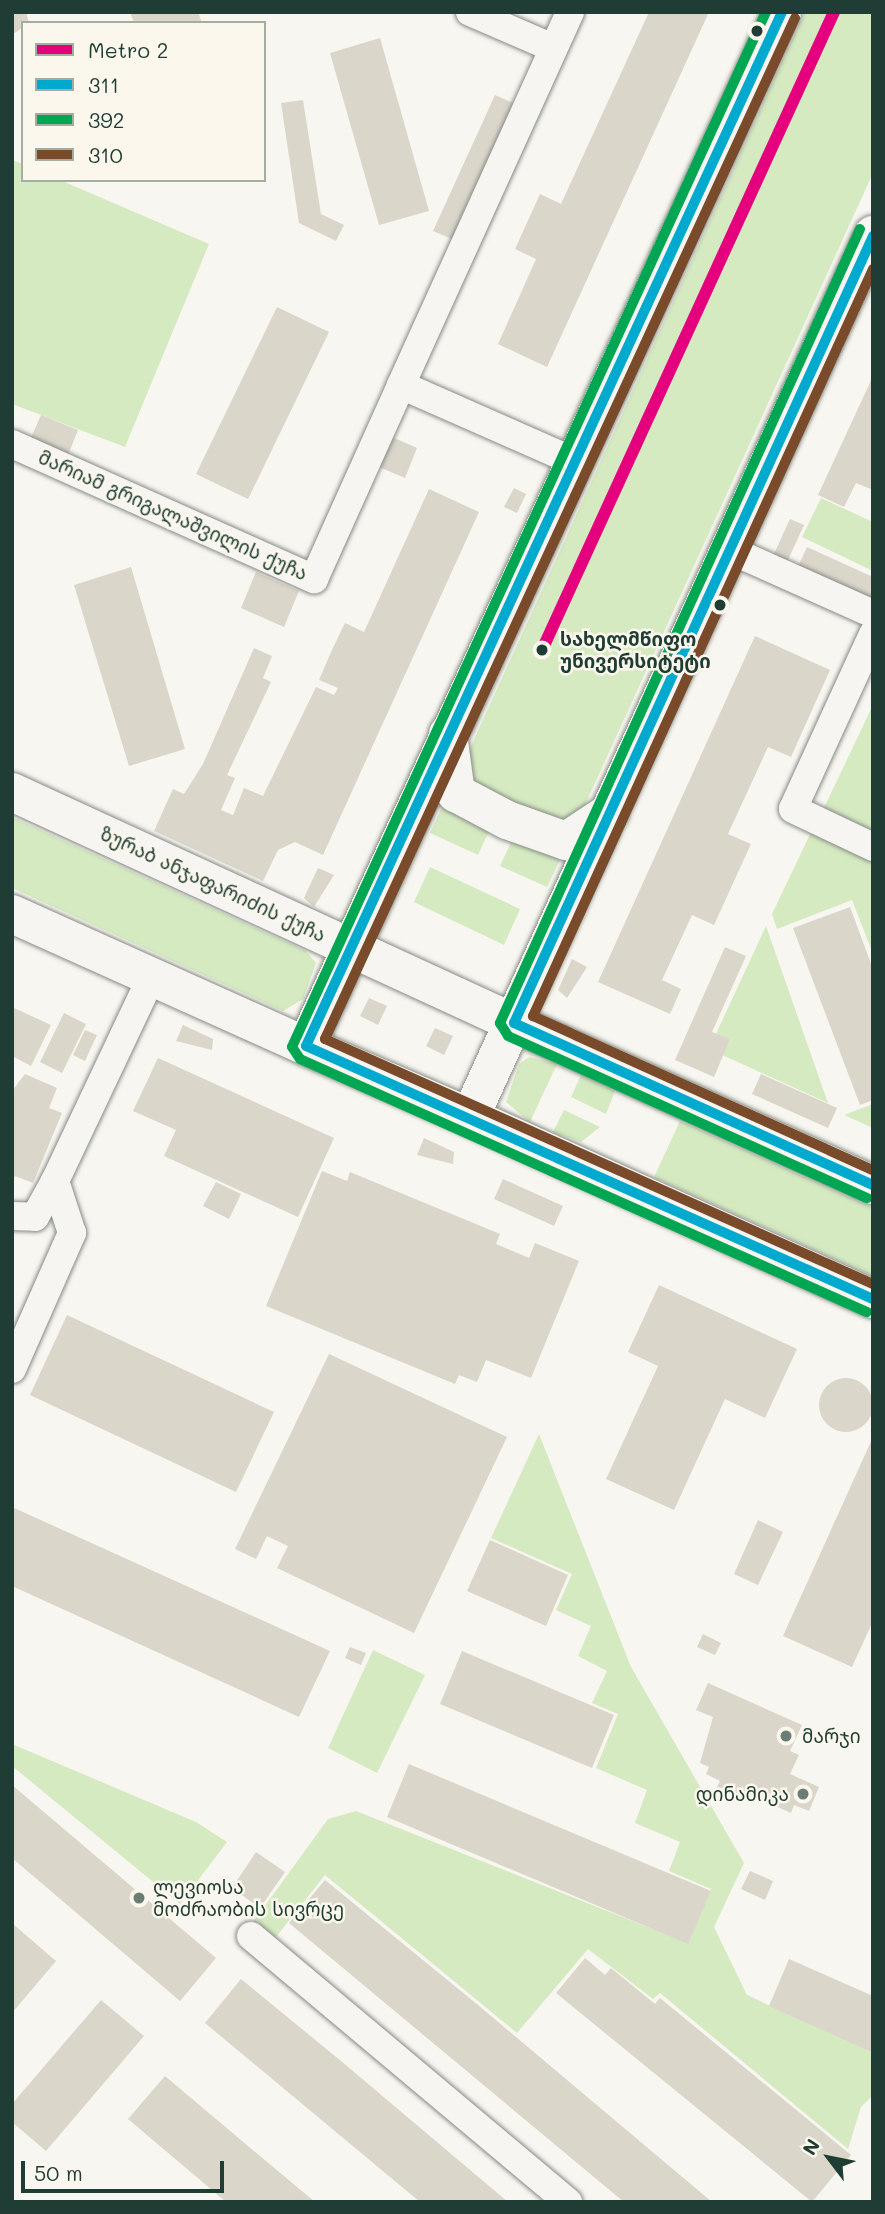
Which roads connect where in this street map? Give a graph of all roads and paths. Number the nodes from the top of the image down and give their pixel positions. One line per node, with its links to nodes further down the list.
1 (470, 12): 4 (street)
2 (570, 12): 4 (street)
3 (782, 12): 8 (main road)
4 (553, 48): 6 (street)
5 (873, 235): 9 (main road)
6 (401, 385): 7 (street, მარიამ გრიგალაშვილის ქუჩა); 8 (street)
7 (12, 443)
8 (573, 461): 12 (main road)
9 (730, 550): 10 (street); 14 (main road)
10 (873, 614)
11 (873, 634): 15 (street)
12 (448, 731): 14 (main road); 17 (main road)
13 (12, 792): 17 (main road, ზურაბ ანჯაფარიძის ქუჩა)
14 (610, 812): 19 (main road)
15 (873, 847)
16 (12, 914): 18 (main road)
17 (349, 947): 19 (main road, ზურაბ ანჯაფარიძის ქუჩა); 20 (main road)
18 (152, 978): 20 (main road); 22 (street)
19 (514, 1023): 21 (main road); 23 (main road, ზურაბ ანჯაფარიძის ქუჩა)
20 (306, 1046): 21 (main road)
21 (470, 1117): 25 (main road)
22 (55, 1181): 24 (street); 26 (street)
23 (873, 1185)
24 (12, 1216)
25 (873, 1299)
26 (12, 1369)
27 (251, 1936): 28 (street)
28 (568, 2202)

